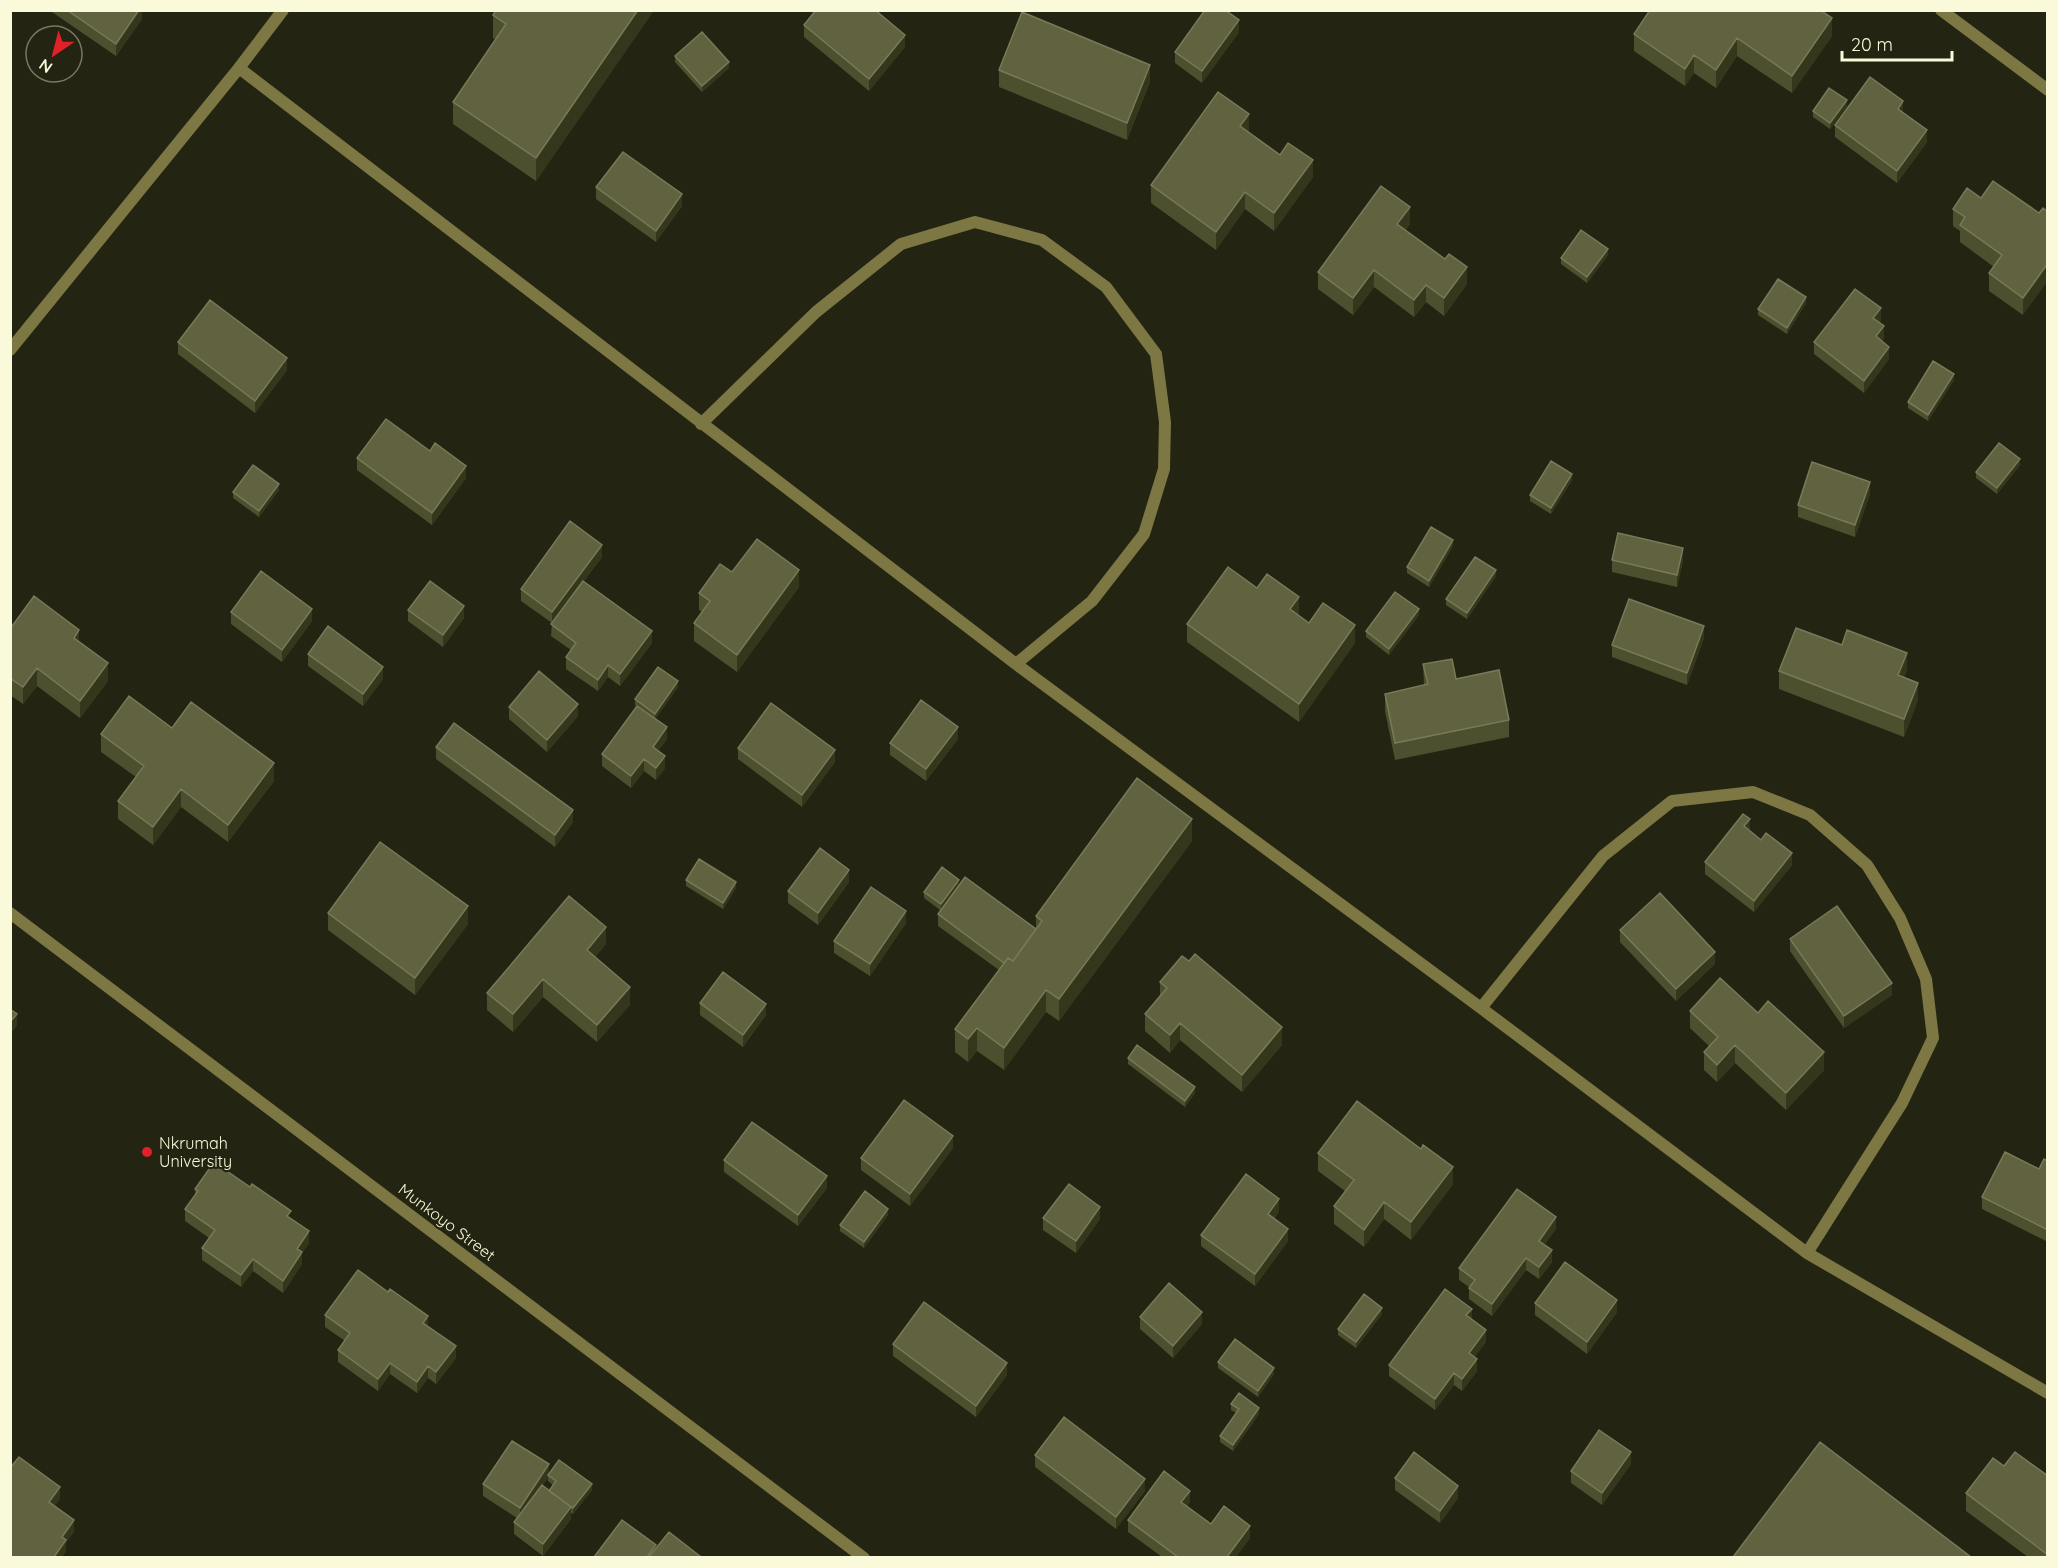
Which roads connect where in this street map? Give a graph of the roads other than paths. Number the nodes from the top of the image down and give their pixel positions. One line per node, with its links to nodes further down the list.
1 (283, 10): 3 (street)
2 (1941, 10): 4 (street)
3 (239, 68): 5 (street); 6 (street)
4 (2048, 90)
5 (10, 350)
6 (701, 424): 7 (street); 7 (street)
7 (1016, 664): 9 (street)
8 (10, 913): 12 (street, Munkoyo Street)
9 (1481, 1008): 10 (street); 10 (street)
10 (1807, 1253): 11 (street)
11 (2048, 1392)
12 (864, 1557)

